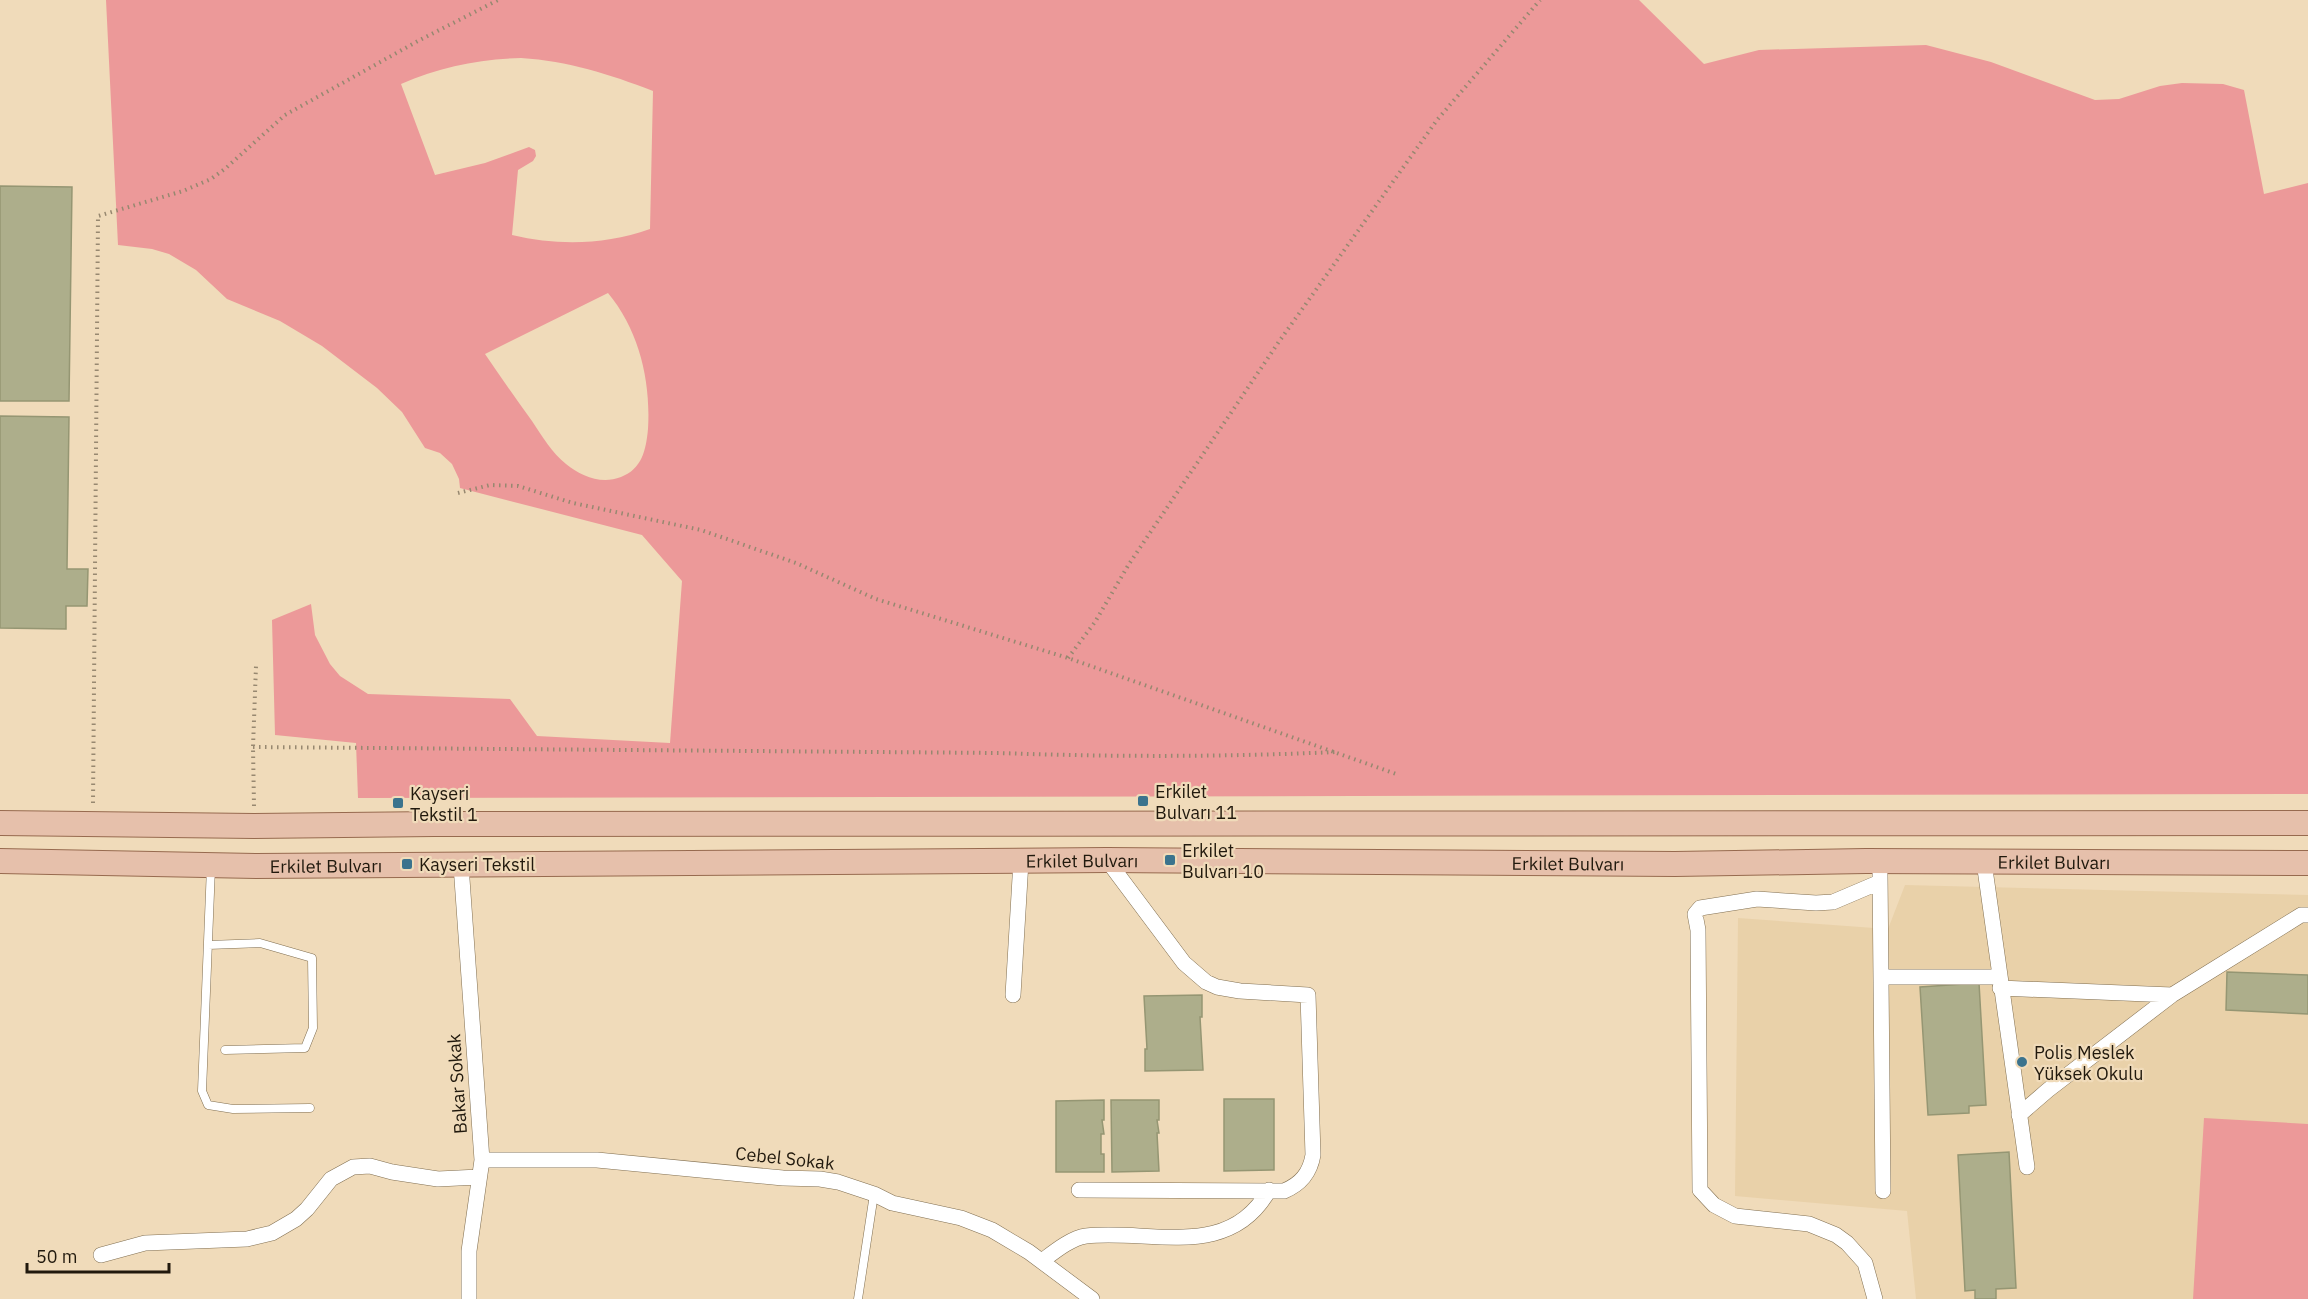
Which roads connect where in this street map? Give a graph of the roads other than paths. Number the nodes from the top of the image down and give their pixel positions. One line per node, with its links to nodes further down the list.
1 (2308, 822): 3 (main road, Erkilet Bulvarı)
2 (0, 823): 3 (main road, Erkilet Bulvarı)
3 (254, 826): 11 (main road)
4 (1107, 860): 6 (main road, Erkilet Bulvarı); 12 (main road, Erkilet Bulvarı); 26 (street)
5 (0, 861): 9 (main road, Erkilet Bulvarı)
6 (1021, 861): 10 (main road, Erkilet Bulvarı); 17 (street)
7 (1984, 862): 8 (main road, Erkilet Bulvarı); 12 (main road, Erkilet Bulvarı); 16 (street)
8 (2308, 863)
9 (211, 865): 11 (main road, Erkilet Bulvarı); 14 (lane)
10 (461, 865): 11 (main road, Erkilet Bulvarı); 22 (street, Bakar Sokak)
11 (256, 866)
12 (1880, 872): 15 (street); 34 (street)
13 (2308, 915): 18 (street)
14 (208, 945): 19 (lane); 20 (lane)
15 (1881, 977): 16 (street); 27 (street)
16 (1999, 983): 18 (street); 21 (street)
17 (1012, 995)
18 (2172, 995): 21 (street)
19 (225, 1050)
20 (310, 1108)
21 (2019, 1115): 23 (street)
22 (482, 1160): 24 (street, Bakar Sokak); 28 (street, Cebel Sokak)
23 (2027, 1167)
24 (479, 1177): 29 (street); 31 (street, Bakar Sokak)
25 (1079, 1190): 26 (street)
26 (1269, 1191): 30 (street)
27 (1883, 1191)
28 (874, 1194): 30 (street, Cebel Sokak); 32 (lane)
29 (100, 1255)
30 (1042, 1261): 33 (street, Cebel Sokak)
31 (469, 1299)
32 (858, 1299)
33 (1092, 1299)
34 (1875, 1299)

